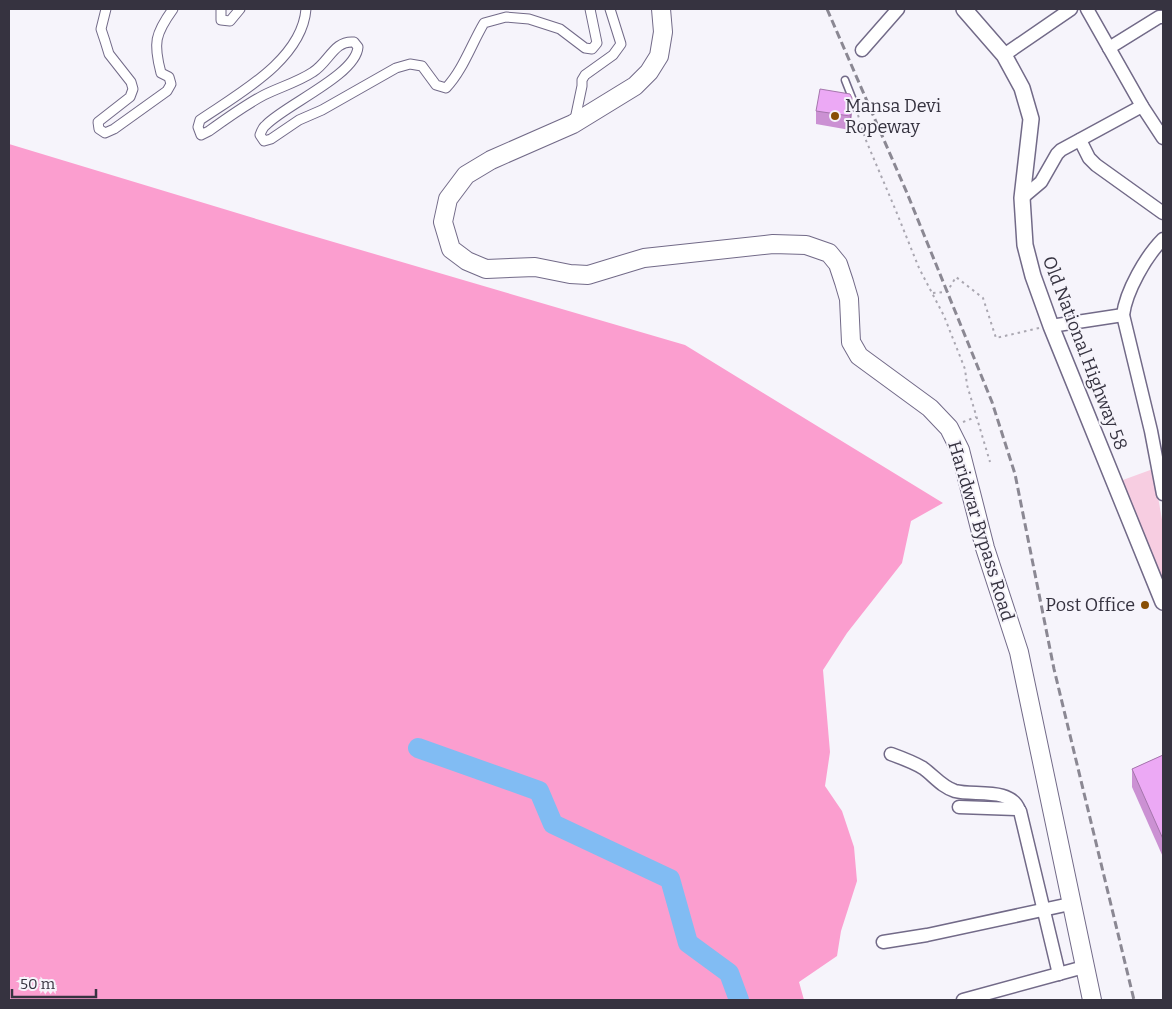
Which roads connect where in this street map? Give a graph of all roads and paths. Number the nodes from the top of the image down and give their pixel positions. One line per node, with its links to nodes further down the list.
1 (106, 9): 2 (street)
2 (173, 9)
3 (221, 9): 4 (street)
4 (240, 9)
5 (306, 9): 6 (street)
6 (590, 9)
7 (610, 9): 20 (street)
8 (661, 9): 20 (main road, Haridwar Bypass Road)
9 (898, 9): 15 (street)
10 (964, 9): 16 (street, Old National Highway 58)
11 (1070, 9): 16 (street)
12 (1089, 10): 14 (street)
13 (1163, 17): 14 (street)
14 (1110, 48): 18 (street)
15 (862, 50)
16 (1004, 55): 23 (street, Old National Highway 58)
17 (846, 80): 19 (lane)
18 (1142, 106): 21 (street); 22 (street)
19 (856, 108): 26 (path)
20 (574, 124): 35 (main road, Haridwar Bypass Road)
21 (1163, 136)
22 (1080, 140): 23 (street); 24 (street)
23 (1022, 198): 28 (street, Old National Highway 58)
24 (1163, 213)
25 (1163, 239): 27 (street)
26 (933, 293): 28 (path); 29 (path)
27 (1123, 315): 28 (street); 30 (street)
28 (1051, 326): 31 (street, Old National Highway 58)
29 (990, 462)
30 (1163, 494)
31 (1163, 602)
32 (891, 754): 34 (street)
33 (959, 807): 34 (street)
34 (1019, 810): 36 (street)
35 (1070, 904): 36 (street); 38 (main road, Haridwar Bypass Road)
36 (1044, 910): 37 (street); 39 (street)
37 (883, 942)
38 (1084, 967): 39 (street); 41 (main road, Haridwar Bypass Road)
39 (1059, 974): 40 (street)
40 (963, 1000)
41 (1092, 1000)

